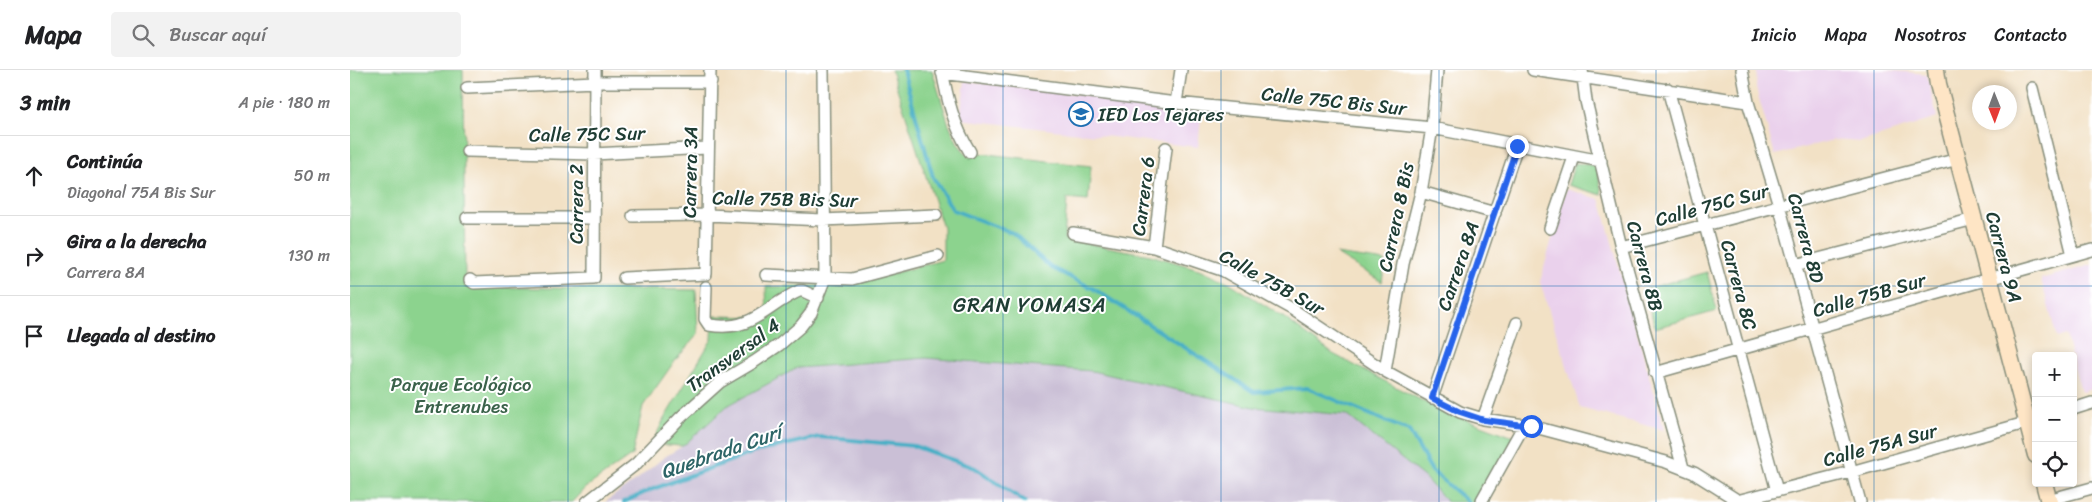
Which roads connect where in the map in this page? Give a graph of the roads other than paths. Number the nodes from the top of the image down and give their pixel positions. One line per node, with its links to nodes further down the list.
1 (595, 70): 11 (street, Carrera 2)
2 (710, 70): 12 (street, Carrera 3A)
3 (824, 70): 37 (street)
4 (1180, 70): 17 (street)
5 (1437, 70): 18 (street, Carrera 8 Bis)
6 (1533, 70): 10 (street)
7 (1742, 70): 16 (street, Carrera 8D)
8 (1936, 70): 26 (street, Carrera 9A)
9 (942, 71): 17 (street, Calle 75C Bis Sur); 23 (street)
10 (1582, 73): 15 (street); 27 (street, Carrera 8B)
11 (595, 82): 12 (street); 13 (street); 24 (street, Carrera 2)
12 (710, 82): 20 (street, Carrera 3A)
13 (467, 88)
14 (2032, 88): 45 (street)
15 (1668, 89): 16 (street); 38 (street, Carrera 8C)
16 (1748, 102): 29 (street, Carrera 8D)
17 (1176, 103): 18 (street, Calle 75C Bis Sur)
18 (1432, 128): 19 (street, Calle 75C Bis Sur); 28 (street, Carrera 8 Bis)
19 (1517, 146): 25 (street, Calle 75C Bis Sur); 30 (street, Carrera 8A)
20 (707, 148): 24 (street, Calle 75C Sur); 31 (street, Carrera 3A)
21 (1166, 148): 41 (street, Carrera 6)
22 (467, 151): 24 (street, Calle 75C Sur)
23 (970, 152)
24 (594, 154): 35 (street, Carrera 2)
25 (1574, 157): 27 (street, Calle 75C Bis Sur); 39 (street)
26 (1958, 159): 29 (street, Calle 75C Sur); 36 (street, Carrera 9A)
27 (1601, 161): 42 (street, Carrera 8B)
28 (1421, 192): 30 (street); 57 (street, Carrera 8 Bis)
29 (1779, 205): 38 (street, Calle 75C Sur); 46 (street, Carrera 8D)
30 (1495, 213): 59 (street, Carrera 8A)
31 (707, 215): 33 (street, Calle 75B Bis Sur); 37 (street, Calle 75B Bis Sur); 48 (street, Carrera 3A)
32 (936, 215): 37 (street, Calle 75B Bis Sur)
33 (633, 216)
34 (467, 218): 35 (street)
35 (594, 218): 51 (street, Carrera 2)
36 (1974, 219): 46 (street); 50 (street, Carrera 9A)
37 (823, 220): 49 (street)
38 (1705, 225): 42 (street, Calle 75C Sur); 56 (street, Carrera 8C)
39 (1550, 228)
40 (1073, 233): 41 (street, Calle 75B Sur)
41 (1154, 247): 57 (street, Calle 75B Sur)
42 (1621, 247): 58 (street, Carrera 8B)
43 (2092, 250): 45 (street, Calle 75B Sur)
44 (938, 256): 49 (street)
45 (2073, 256): 50 (street, Calle 75B Sur)
46 (1795, 265): 55 (street, Carrera 8D)
47 (766, 275): 49 (street)
48 (624, 278)
49 (825, 278): 53 (street, Transversal 4)
50 (1990, 279): 55 (street, Calle 75B Sur); 63 (street, Carrera 9A)
51 (470, 280)
52 (706, 287): 53 (street)
53 (818, 298): 74 (street, Transversal 4)
54 (1516, 323): 62 (street)
55 (1812, 329): 56 (street, Calle 75B Sur); 67 (street, Carrera 8D)
56 (1738, 349): 58 (street, Calle 75B Sur); 70 (street, Carrera 8C)
57 (1385, 371): 59 (street, Calle 75B Sur)
58 (1655, 373): 66 (street, Carrera 8B)
59 (1432, 398): 62 (street, Calle 75B Sur)
60 (2092, 403): 61 (street)
61 (2077, 408)
62 (1484, 420): 64 (street, Calle 75B Sur)
63 (2031, 421): 65 (street, Carrera 9A); 67 (street, Calle 75A Sur)
64 (1524, 425): 66 (street, Calle 75B Sur); 71 (street)
65 (2034, 442)
66 (1683, 468): 72 (street, Calle 75B Sur)
67 (1851, 472): 70 (street, Calle 75A Sur); 75 (street, Carrera 8D)
68 (2045, 487): 73 (street)
69 (2092, 488): 73 (street)
70 (1777, 491): 72 (street, Calle 75A Sur)
71 (1482, 500)
72 (1737, 501)
73 (2049, 501)
74 (587, 502)
75 (1860, 502)

